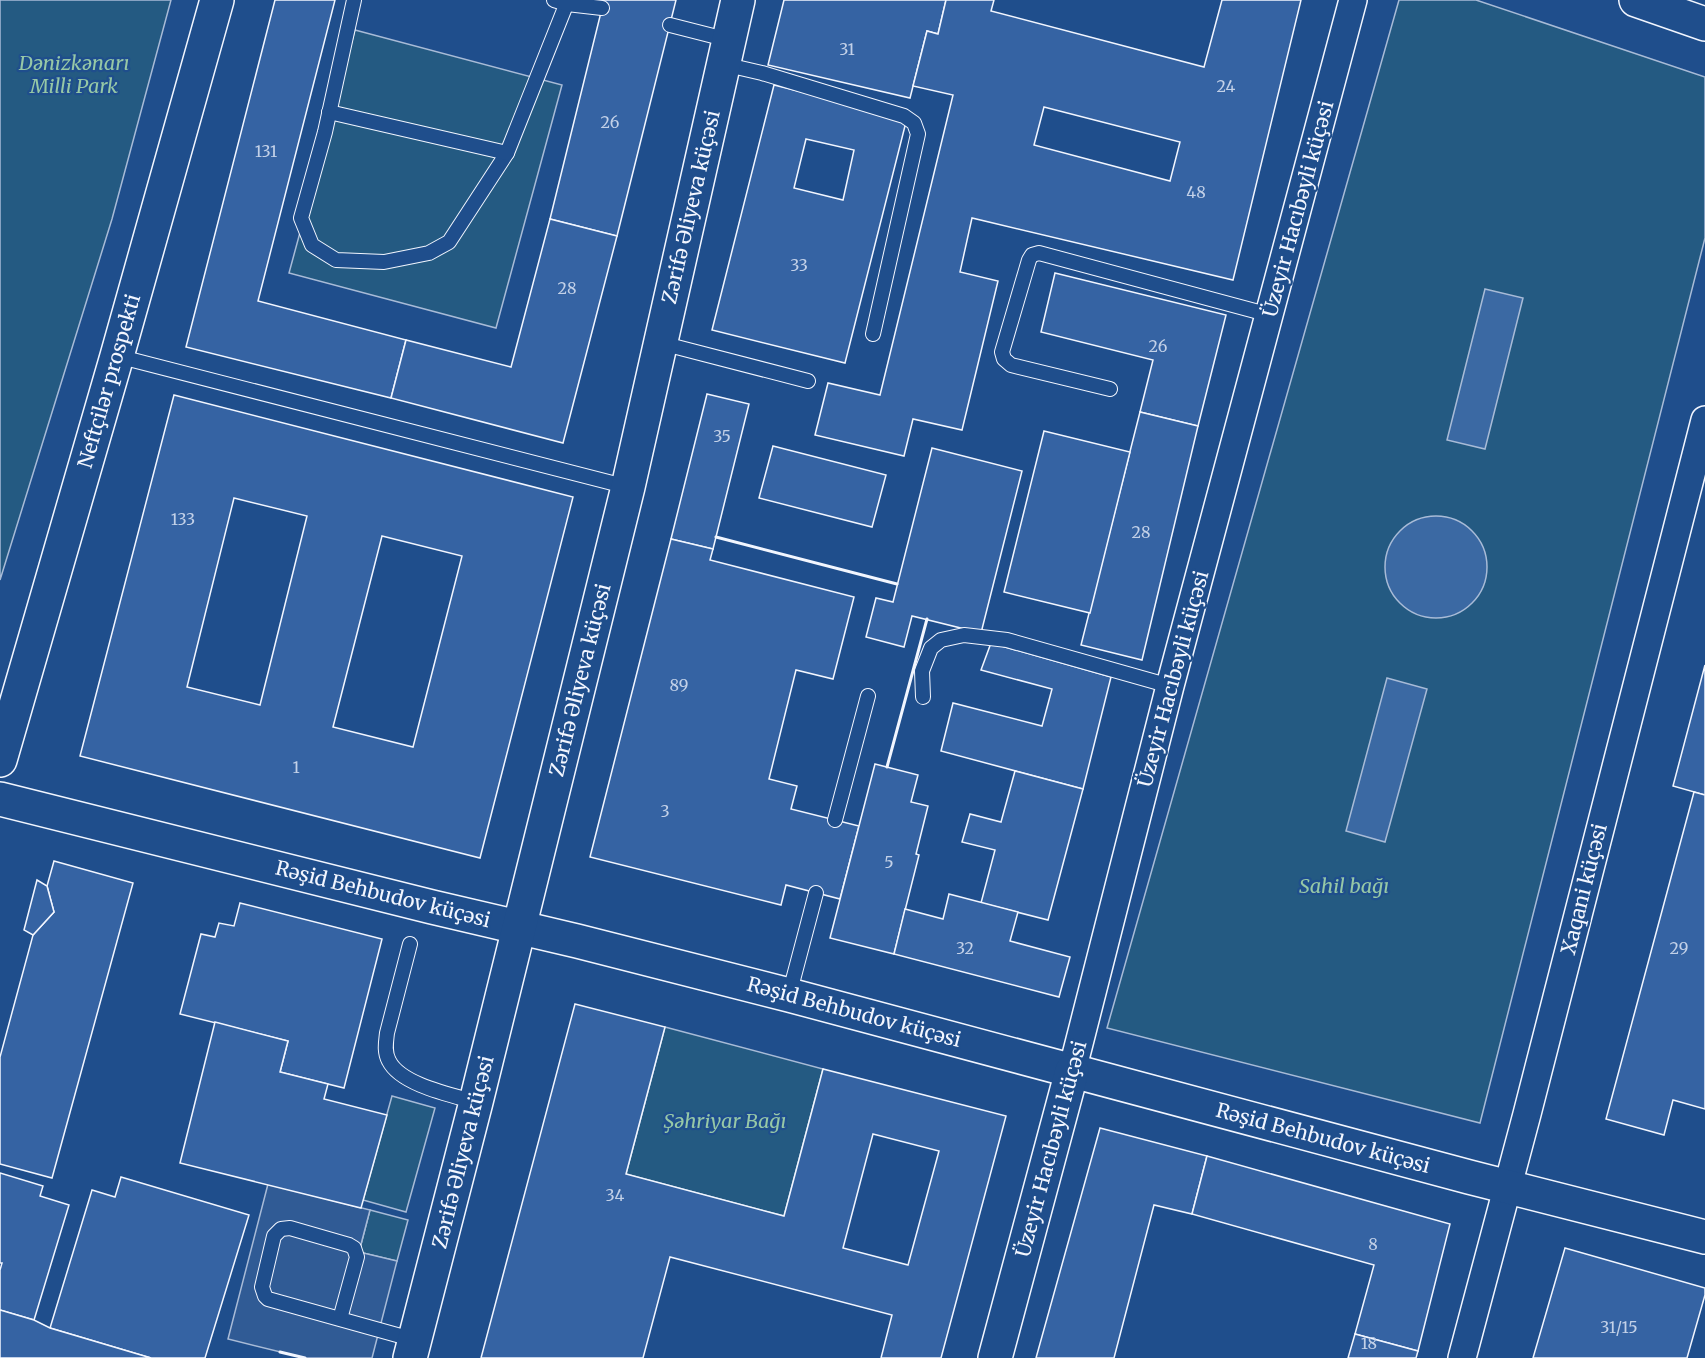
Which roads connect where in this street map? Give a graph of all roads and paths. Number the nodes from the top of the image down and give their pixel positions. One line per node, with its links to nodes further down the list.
1 (217, 0): 16 (main road, Neftçilər prospekti)
2 (354, 0): 11 (lane)
3 (738, 0): 10 (main road, Zərifə Əliyeva küçəsi)
4 (1353, 0): 13 (street, Üzeyir Hacıbəyli küçəsi)
5 (1636, 0): 8 (main road)
6 (563, 1): 7 (lane); 12 (lane)
7 (602, 8)
8 (1705, 24)
9 (670, 25): 10 (lane)
10 (726, 52): 14 (lane); 15 (main road, Zərifə Əliyeva küçəsi)
11 (329, 112): 12 (lane); 12 (lane)
12 (507, 153)
13 (1270, 315): 18 (lane); 21 (street, Üzeyir Hacıbəyli küçəsi)
14 (873, 334)
15 (661, 343): 17 (lane); 20 (main road, Zərifə Əliyeva küçəsi)
16 (117, 356): 20 (lane); 24 (main road, Neftçilər prospekti)
17 (808, 381)
18 (1110, 389)
19 (1705, 420): 33 (street, Xaqani küçəsi)
20 (628, 487): 28 (main road, Zərifə Əliyeva küçəsi)
21 (1170, 686): 23 (lane); 31 (street, Üzeyir Hacıbəyli küçəsi)
22 (868, 696): 26 (lane)
23 (922, 697)
24 (0, 760)
25 (0, 799): 28 (main road, Rəşid Behbudov küçəsi)
26 (835, 820)
27 (816, 893): 30 (lane)
28 (519, 927): 30 (main road, Rəşid Behbudov küçəsi); 32 (main road, Zərifə Əliyeva küçəsi)
29 (410, 944): 32 (lane)
30 (789, 995): 31 (main road, Rəşid Behbudov küçəsi)
31 (1072, 1071): 33 (main road, Rəşid Behbudov küçəsi); 37 (main road, Üzeyir Hacıbəyli küçəsi)
32 (476, 1102): 36 (main road, Zərifə Əliyeva küçəsi)
33 (1507, 1187): 34 (main road, Rəşid Behbudov küçəsi); 38 (street, Xaqani küçəsi)
34 (1705, 1237)
35 (340, 1319): 35 (lane); 36 (lane)
36 (412, 1349)
37 (995, 1358)
38 (1462, 1358)

